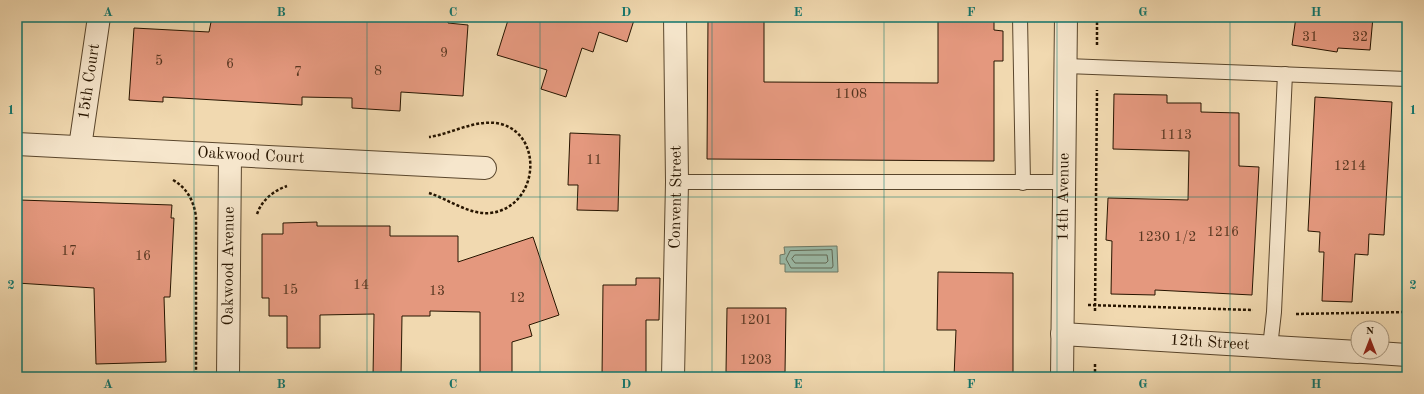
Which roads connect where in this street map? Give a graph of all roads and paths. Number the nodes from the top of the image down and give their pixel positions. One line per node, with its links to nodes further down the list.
1 (99, 17): 11 (street, 15th Court)
2 (675, 17): 15 (street, Convent Street)
3 (1020, 17): 16 (lane)
4 (1066, 17): 6 (street, 14th Avenue)
5 (1097, 17): 7 (path)
6 (1066, 66): 7 (lane); 17 (street, 14th Avenue)
7 (1098, 67): 8 (lane); 19 (path)
8 (1285, 74): 9 (lane); 20 (lane)
9 (1407, 79)
10 (17, 144): 11 (street, Oakwood Court)
11 (80, 147): 12 (street, Oakwood Court)
12 (230, 156): 13 (street, Oakwood Court); 29 (street, Oakwood Avenue)
13 (484, 168)
14 (170, 178): 28 (path)
15 (677, 182): 16 (lane); 30 (street, Convent Street)
16 (1023, 182): 17 (lane)
17 (1064, 182): 18 (street, 14th Avenue)
18 (1062, 304): 19 (path); 22 (street, 14th Avenue)
19 (1096, 305): 20 (path); 23 (path)
20 (1274, 312): 21 (path); 24 (lane)
21 (1407, 312)
22 (1062, 334): 23 (street, 12th Street); 31 (street, 14th Avenue)
23 (1095, 336): 24 (street, 12th Street); 32 (path)
24 (1270, 347): 25 (street, 12th Street)
25 (1350, 352)
26 (1390, 354): 27 (street)
27 (1407, 355)
28 (196, 377)
29 (228, 377)
30 (673, 377)
31 (1062, 377)
32 (1095, 377)

